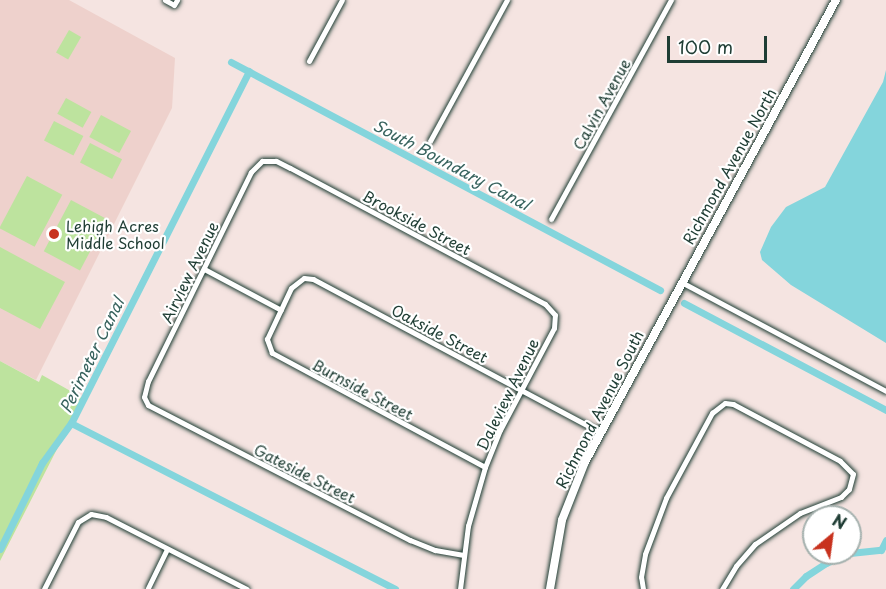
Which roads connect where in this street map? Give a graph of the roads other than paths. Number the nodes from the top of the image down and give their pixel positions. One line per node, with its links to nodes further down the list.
1 (165, 0): 6 (street)
2 (342, 0): 7 (street)
3 (507, 0): 8 (street)
4 (671, 0): 10 (street, Calvin Avenue)
5 (836, 0): 12 (street, Richmond Avenue North)
6 (176, 2)
7 (309, 61)
8 (430, 141)
9 (262, 161): 11 (street, Airview Avenue); 14 (street, Brookside Street)
10 (551, 219)
11 (204, 269): 13 (street); 17 (street, Airview Avenue)
12 (681, 282): 16 (street); 18 (street, Richmond Avenue South)
13 (281, 310): 15 (street, Oakside Street); 19 (street, Burnside Street)
14 (555, 315): 15 (street, Daleview Avenue)
15 (521, 390): 18 (street, Oakside Street); 19 (street, Daleview Avenue)
16 (886, 391)
17 (144, 397): 21 (street, Gateside Street)
18 (600, 432): 26 (street, Richmond Avenue South)
19 (485, 467): 21 (street, Daleview Avenue)
20 (167, 549): 22 (street); 23 (street); 24 (street)
21 (464, 555): 25 (street, Daleview Avenue)
22 (148, 588)
23 (44, 589)
24 (247, 589)
25 (460, 589)
26 (550, 589)
27 (643, 589): 28 (street)
28 (722, 589)

